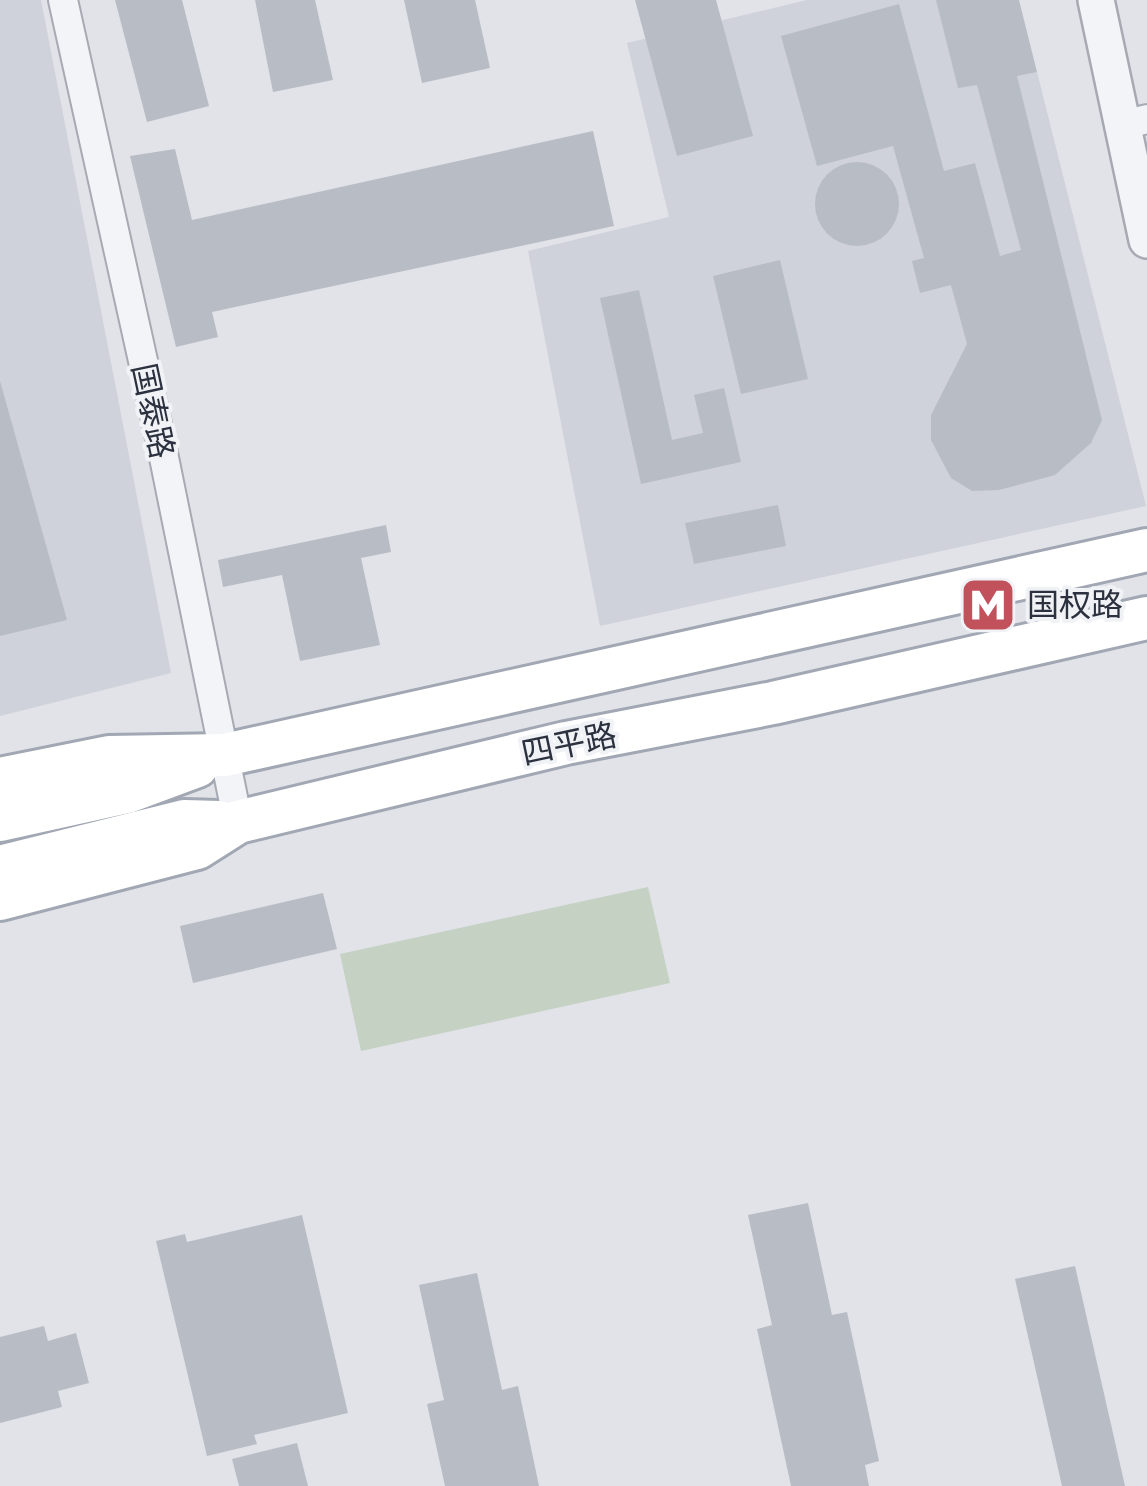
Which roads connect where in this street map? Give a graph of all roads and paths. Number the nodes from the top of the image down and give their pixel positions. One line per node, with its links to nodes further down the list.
1 (63, 0): 7 (street, 国泰路)
2 (1096, 0): 3 (street)
3 (1135, 122): 4 (street)
4 (1147, 240)
5 (1147, 550): 7 (main road, 四平路)
6 (1147, 618): 10 (main road, 四平路)
7 (225, 755): 8 (main road, 四平路); 9 (main road); 10 (street, 国泰路)
8 (0, 779)
9 (0, 820)
10 (238, 822): 11 (main road); 12 (main road, 四平路)
11 (0, 867)
12 (0, 900)

